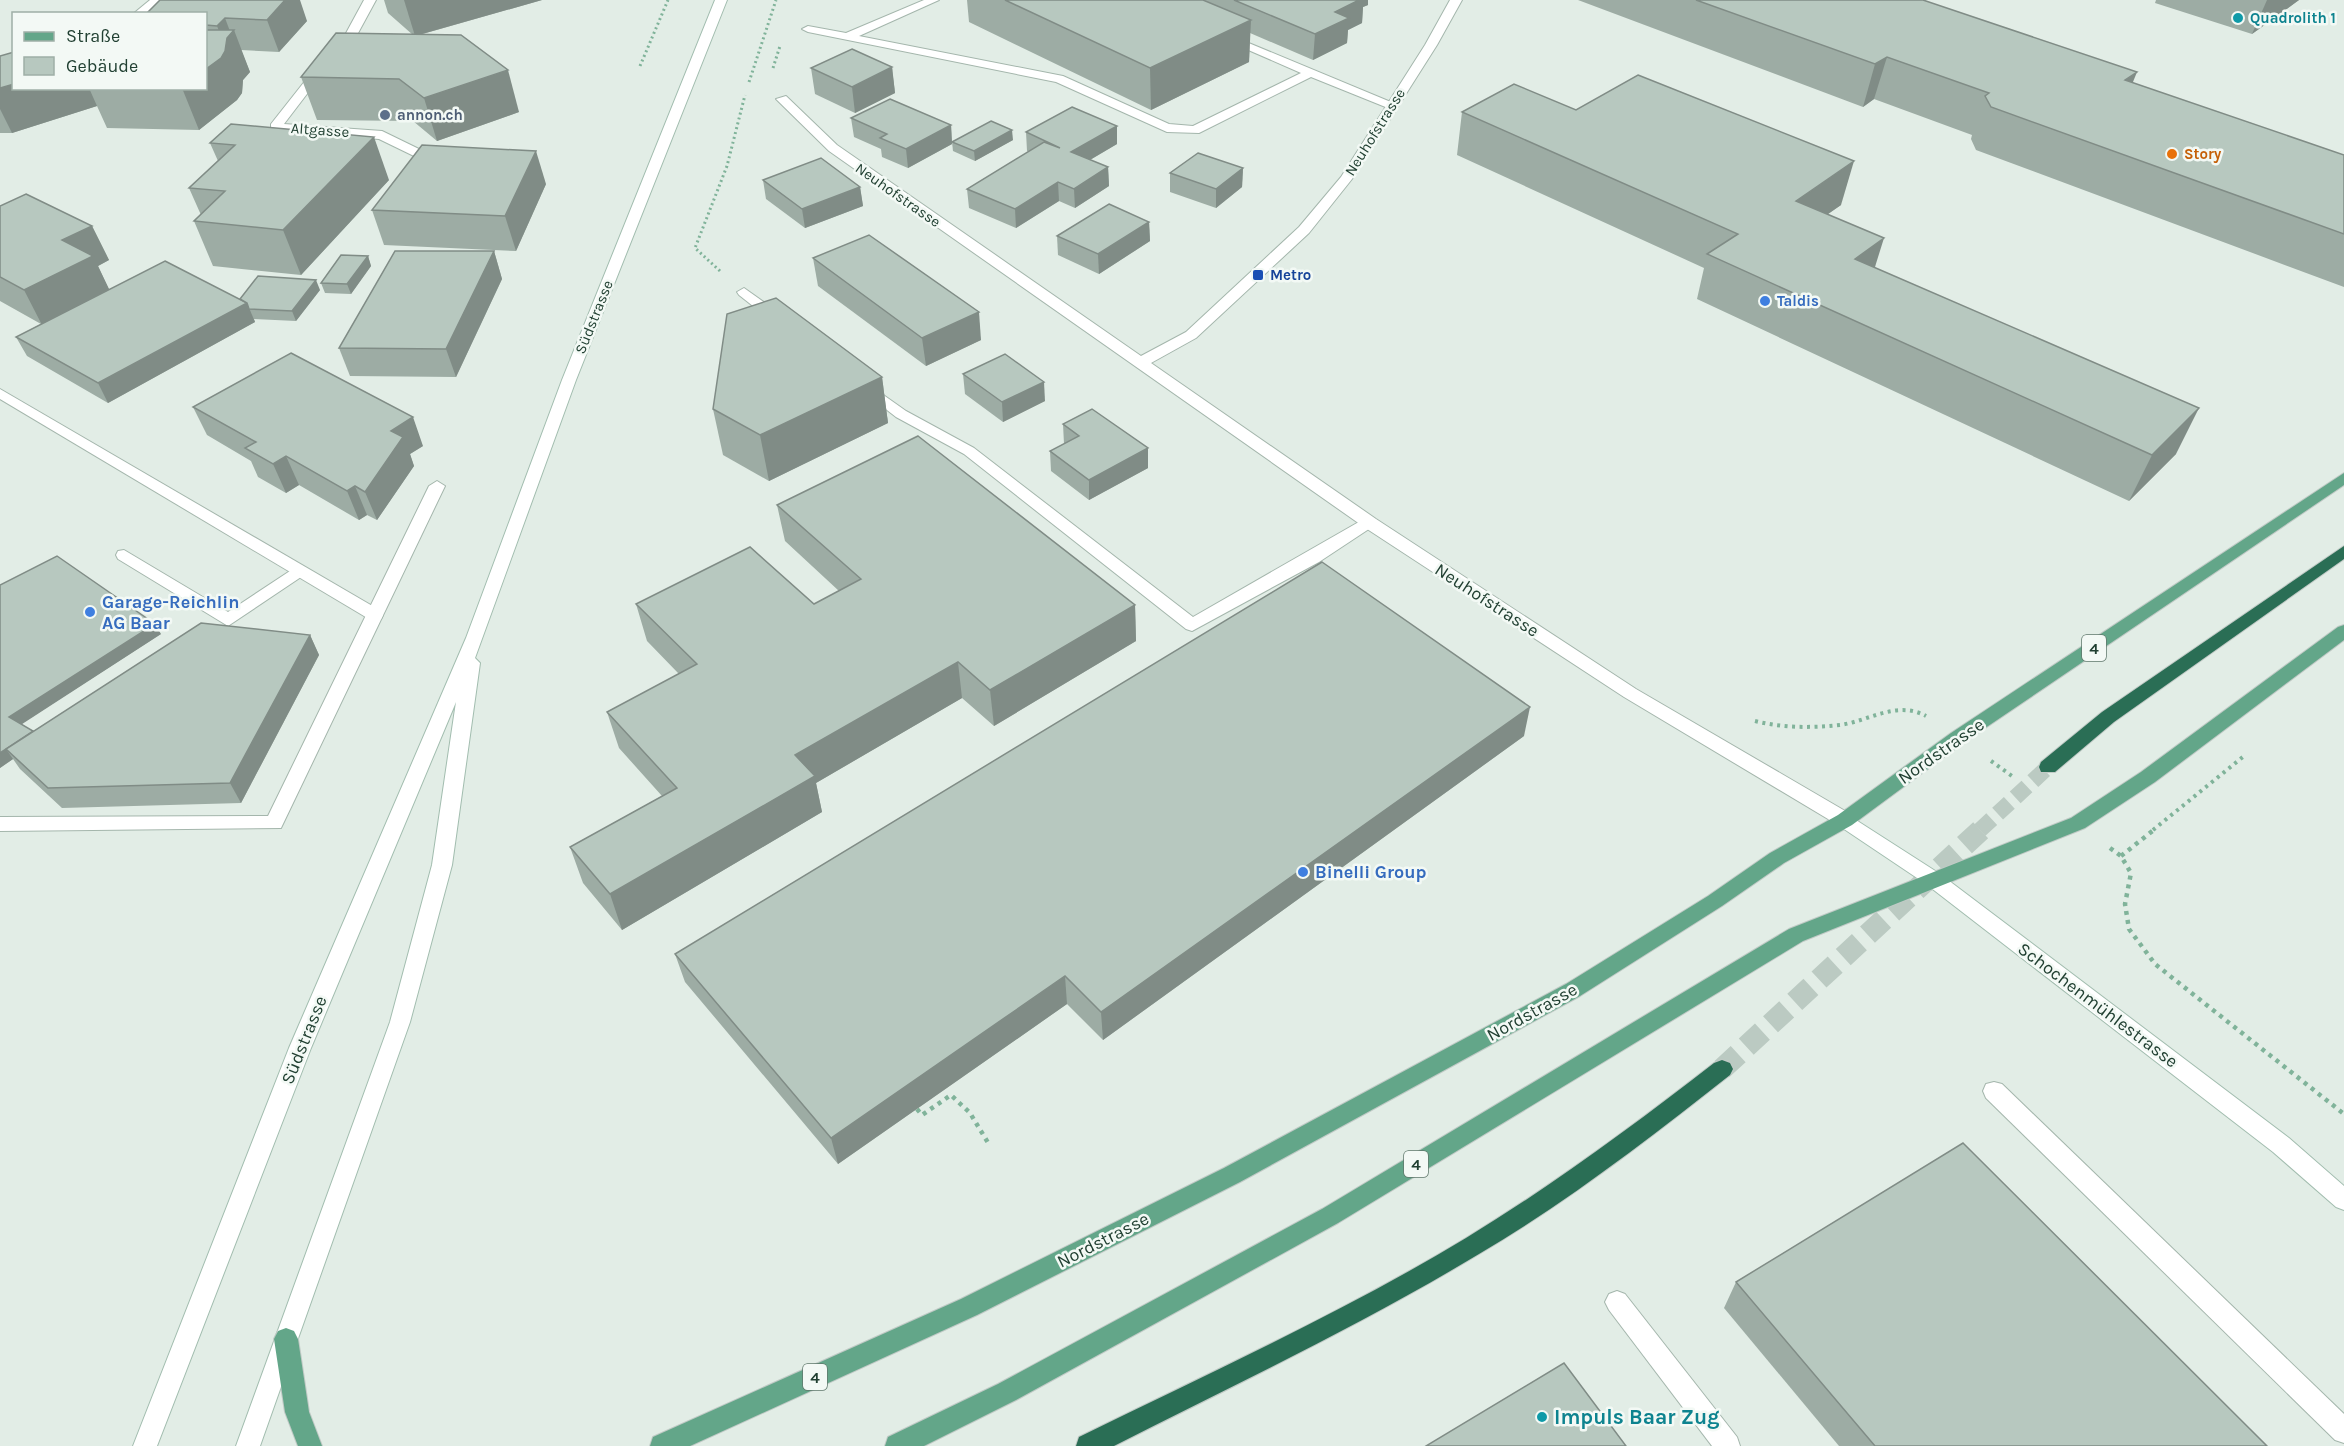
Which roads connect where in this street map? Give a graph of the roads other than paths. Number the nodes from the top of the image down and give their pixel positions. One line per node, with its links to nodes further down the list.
1 (157, 0): 6 (street)
2 (370, 0): 13 (street, Altgasse)
3 (721, 0): 27 (street, Südstrasse)
4 (933, 0): 9 (street)
5 (1456, 0): 12 (street, Neuhofstrasse)
6 (141, 12)
7 (808, 29): 9 (street)
8 (1216, 32): 10 (street)
9 (847, 37): 10 (street)
10 (1311, 73): 12 (street)
11 (782, 99): 16 (street, Neuhofstrasse)
12 (1392, 105): 16 (street, Neuhofstrasse)
13 (452, 156)
14 (744, 292): 15 (street)
15 (790, 328)
16 (1140, 363): 21 (street, Neuhofstrasse)
17 (855, 378): 21 (street)
18 (0, 393): 24 (street)
19 (2344, 478): 29 (main road, Nordstrasse / 4)
20 (437, 486): 25 (street)
21 (1370, 522): 29 (street, Neuhofstrasse)
22 (2344, 551): 28 (highway)
23 (124, 555): 24 (street)
24 (302, 571): 25 (street)
25 (375, 615): 30 (street)
26 (2344, 631): 31 (main road, 4)
27 (475, 638): 36 (street, Südstrasse); 38 (street, Südstrasse)
28 (2048, 767)
29 (1845, 820): 31 (street, Schochenmühlestrasse); 41 (main road, Nordstrasse / 4)
30 (0, 824)
31 (1933, 879): 34 (street, Schochenmühlestrasse); 42 (main road, 4)
32 (1722, 1069): 43 (highway)
33 (1994, 1091): 37 (street)
34 (2344, 1200)
35 (1617, 1302): 44 (street)
36 (286, 1339): 39 (street, Südstrasse); 40 (main road)
37 (2344, 1431)
38 (145, 1446)
39 (248, 1446)
40 (310, 1446)
41 (662, 1446)
42 (897, 1446)
43 (1088, 1446)
44 (1728, 1446)

